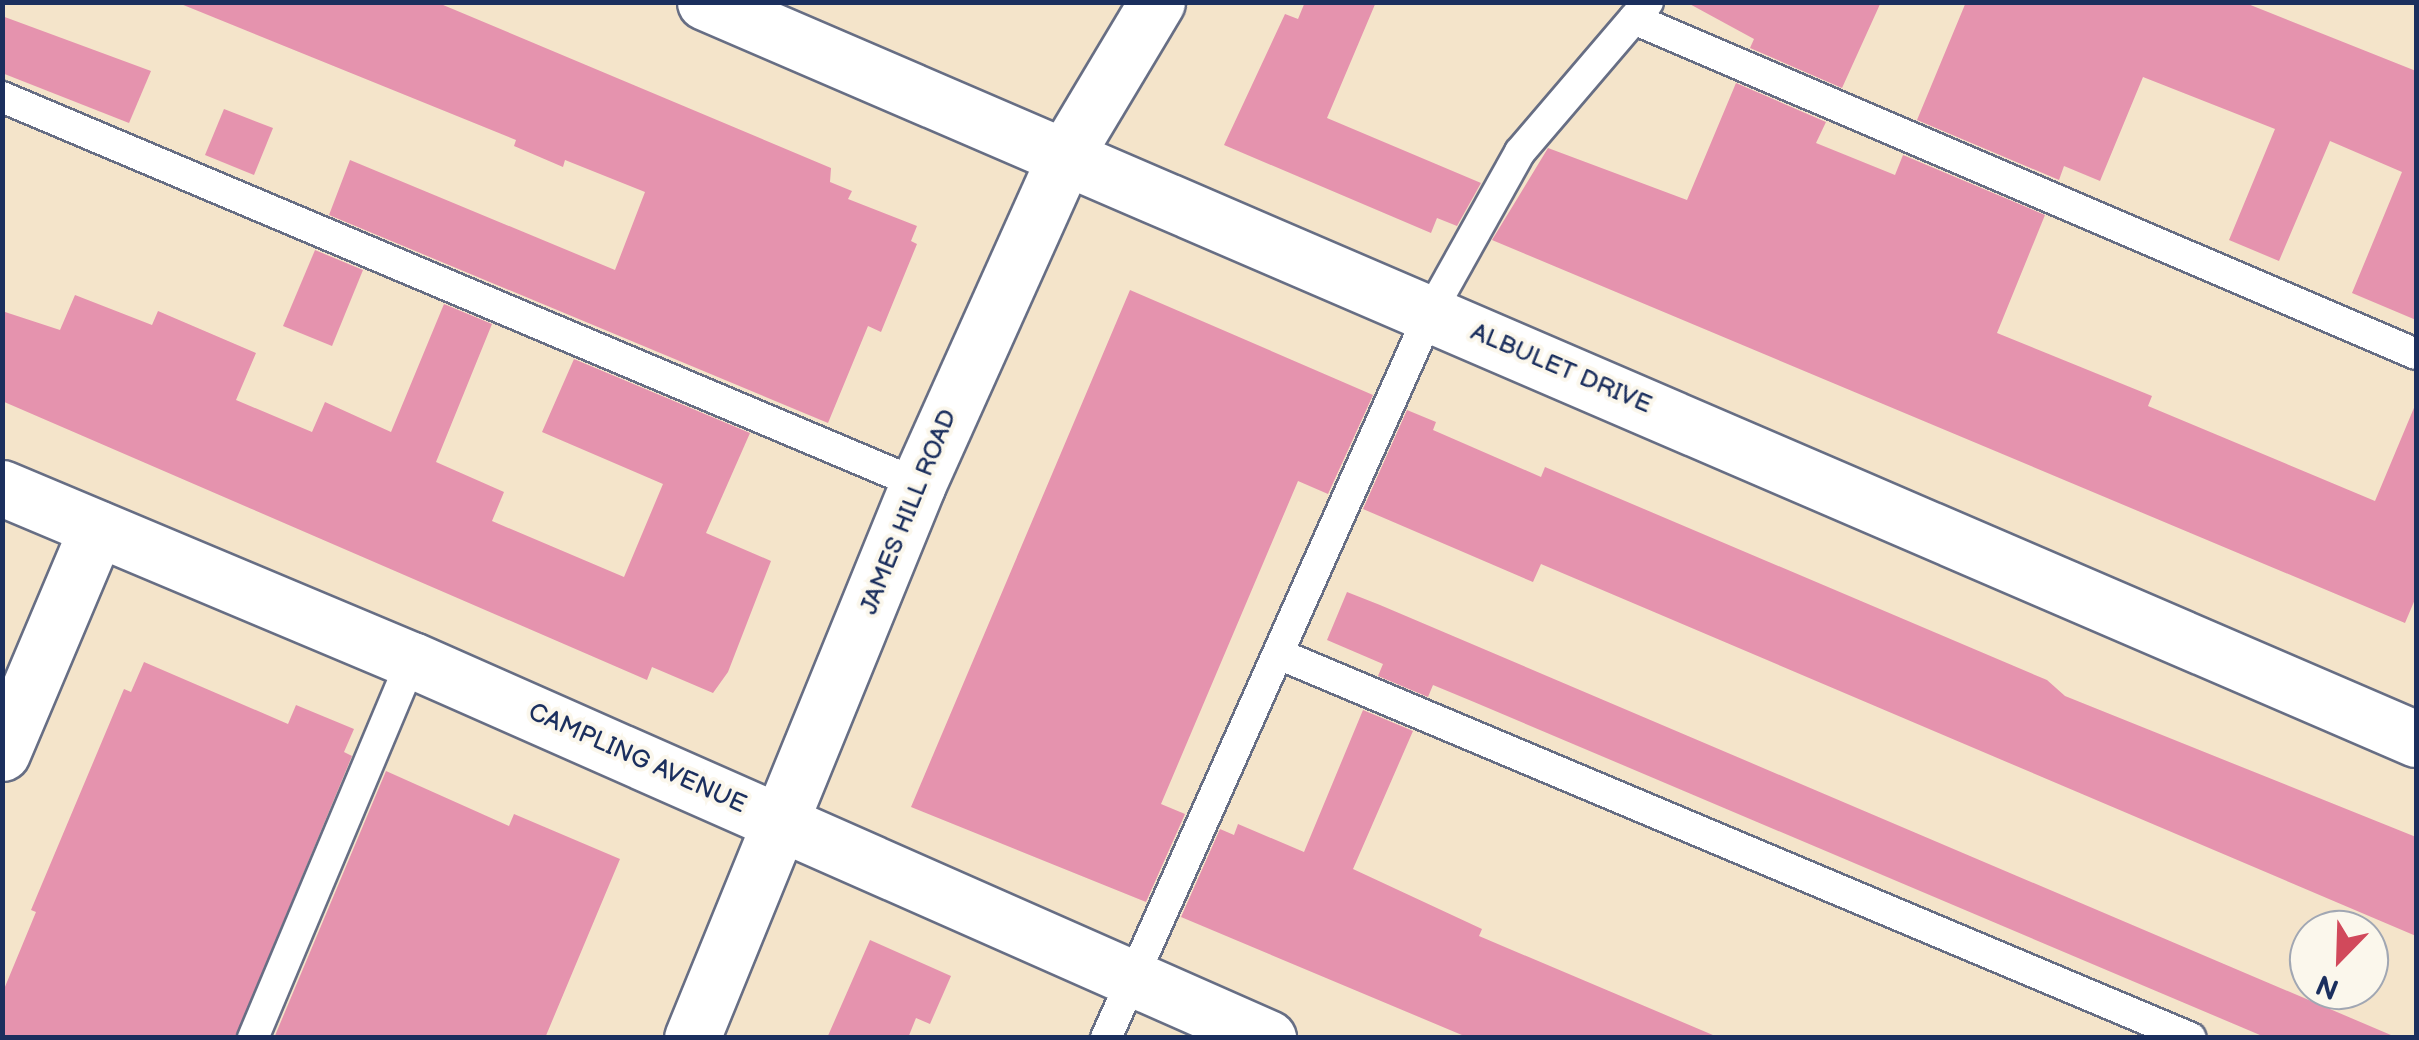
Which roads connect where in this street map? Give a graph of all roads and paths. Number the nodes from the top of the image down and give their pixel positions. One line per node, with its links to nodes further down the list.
1 (705, 2): 5 (street, ALBULET DRIVE)
2 (1157, 2): 5 (street, JAMES HILL ROAD)
3 (1641, 11): 6 (lane); 7 (lane)
4 (2, 97): 8 (lane)
5 (1066, 154): 6 (street, ALBULET DRIVE); 8 (street, JAMES HILL ROAD)
6 (1430, 313): 11 (lane); 13 (street, ALBULET DRIVE)
7 (2416, 354)
8 (918, 484): 15 (street, JAMES HILL ROAD)
9 (2, 488): 10 (street, CAMPLING AVENUE)
10 (97, 528): 12 (street, CAMPLING AVENUE); 14 (street)
11 (1281, 654): 16 (lane); 21 (lane)
12 (412, 660): 15 (street, CAMPLING AVENUE); 17 (lane)
13 (2416, 739)
14 (2, 753)
15 (784, 825): 16 (street, CAMPLING AVENUE); 18 (street, JAMES HILL ROAD)
16 (1131, 979): 19 (lane); 20 (street, CAMPLING AVENUE)
17 (253, 1038)
18 (692, 1038)
19 (1106, 1038)
20 (1268, 1038)
21 (2191, 1038)

